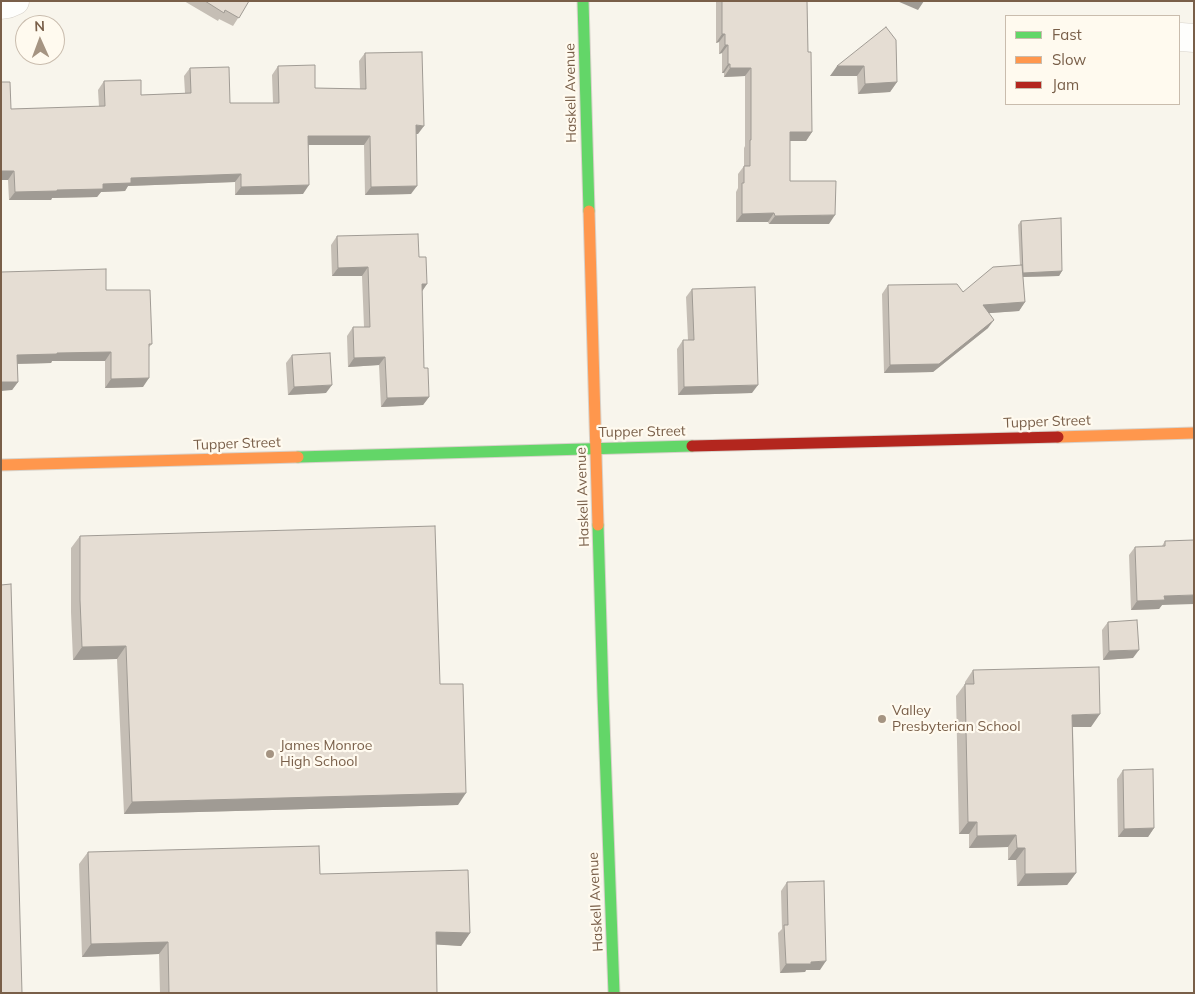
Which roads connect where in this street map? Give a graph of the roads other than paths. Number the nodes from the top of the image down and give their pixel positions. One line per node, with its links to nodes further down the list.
1 (15, 1): 3 (street)
2 (584, 1): 5 (street, Haskell Avenue)
3 (1, 5)
4 (1194, 433): 5 (street, Tupper Street)
5 (596, 449): 6 (street, Tupper Street); 7 (street, Haskell Avenue)
6 (1, 465)
7 (614, 993)

